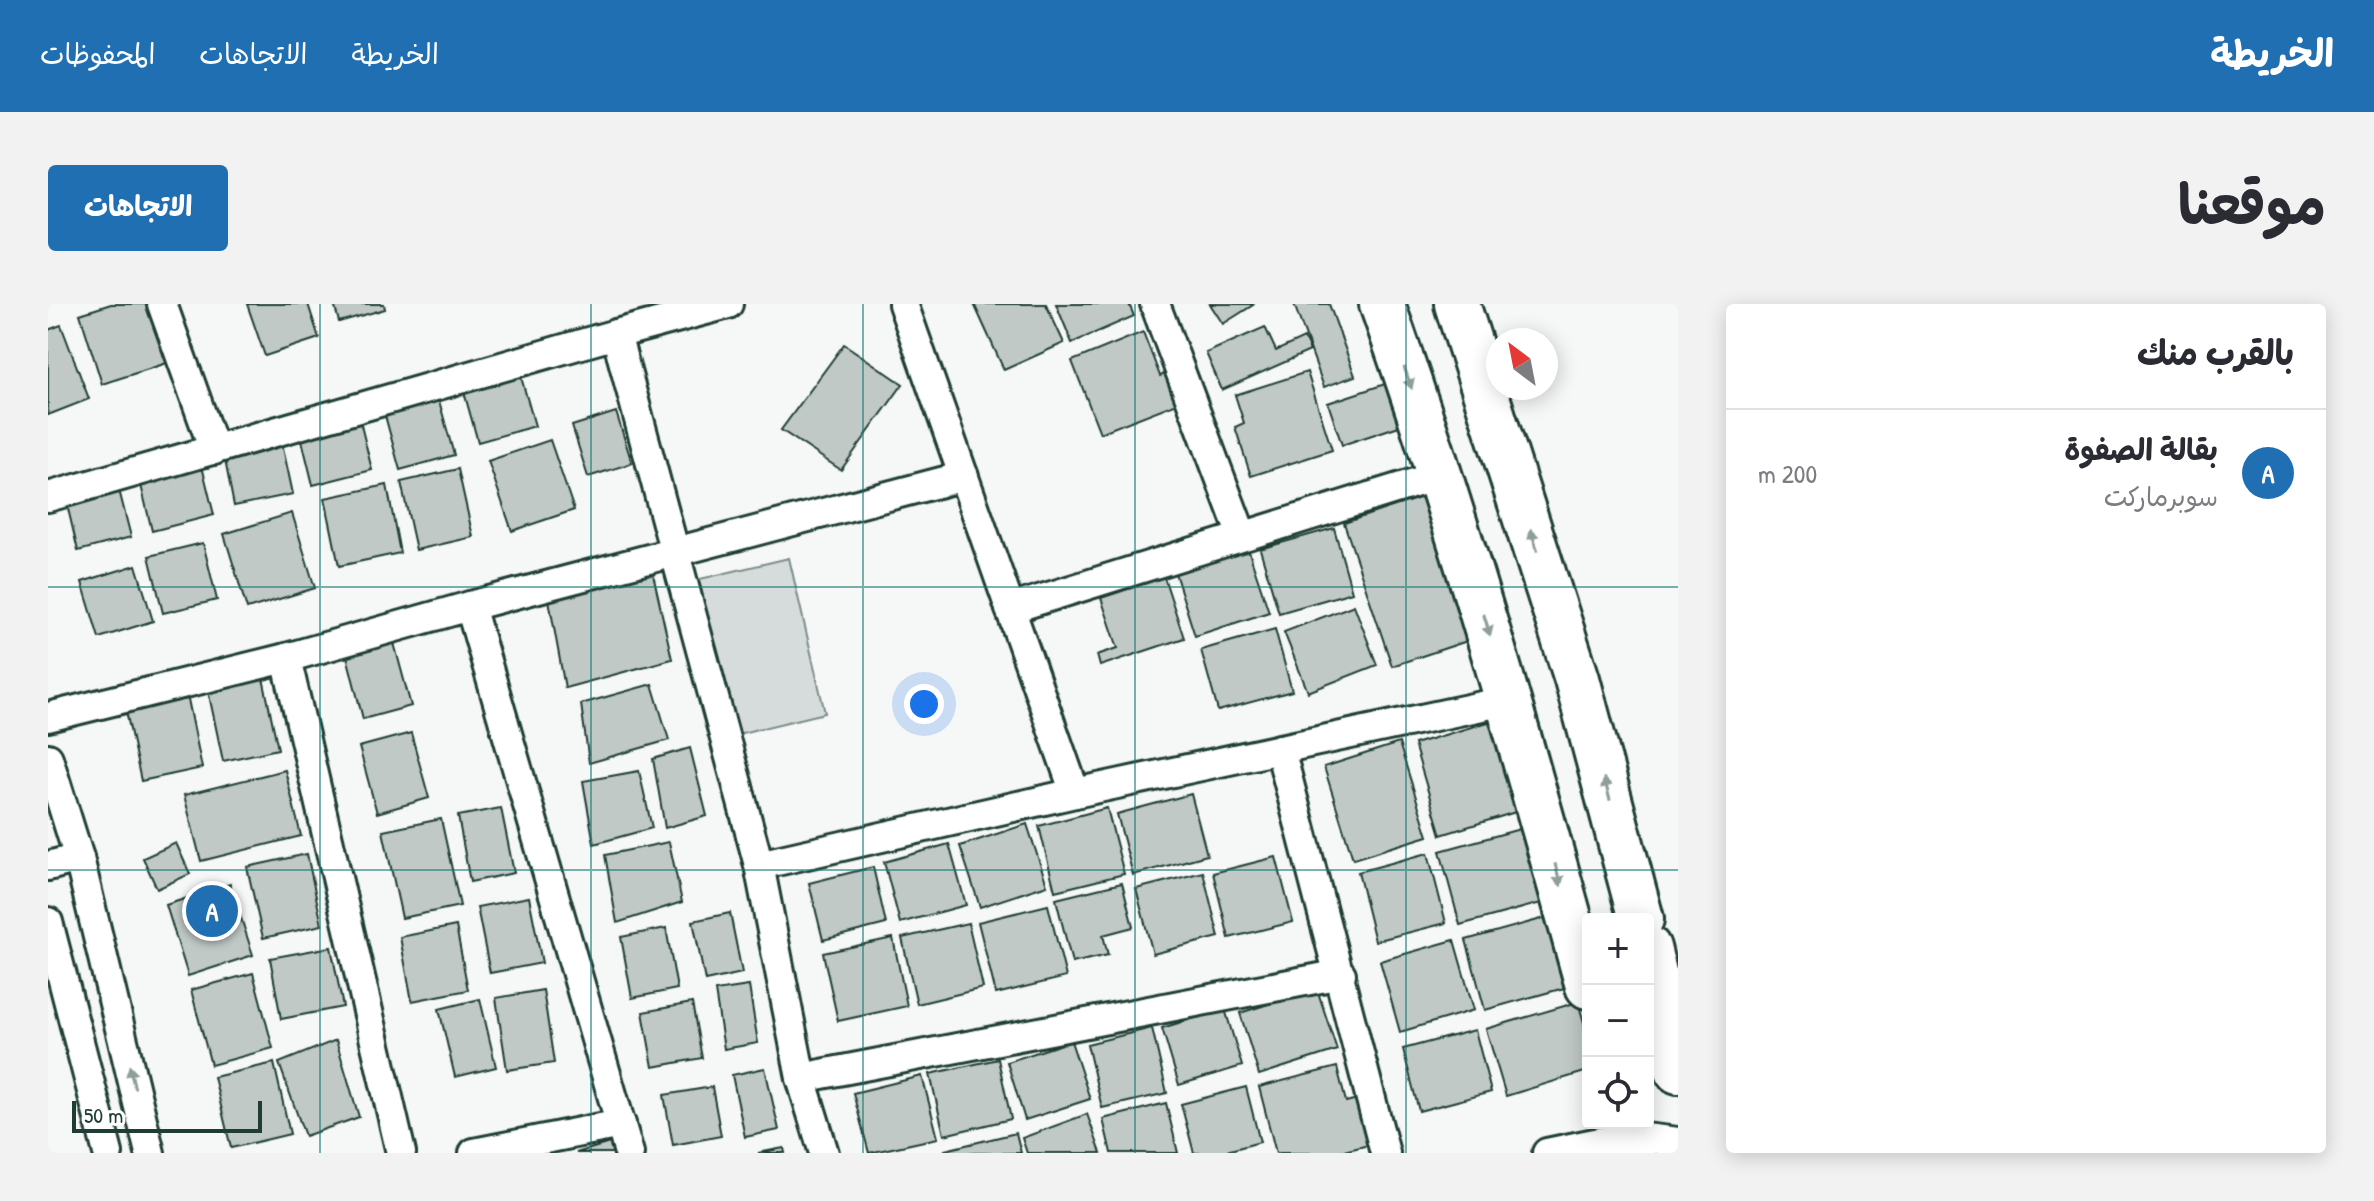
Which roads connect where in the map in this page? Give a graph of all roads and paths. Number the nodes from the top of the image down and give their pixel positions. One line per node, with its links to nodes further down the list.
1 (162, 304): 8 (street)
2 (728, 304): 7 (street)
3 (903, 304): 10 (street)
4 (1155, 304): 12 (street)
5 (1382, 304): 9 (main road, one-way to 9)
6 (1457, 304): 26 (main road, one-way to 6)
7 (616, 334): 8 (street); 13 (street)
8 (214, 450): 11 (street)
9 (1440, 475): 12 (street); 17 (main road, one-way to 17)
10 (964, 476): 13 (street); 15 (street)
11 (48, 497)
12 (1242, 536): 15 (street)
13 (674, 555): 14 (street); 23 (street)
14 (470, 606): 16 (street); 34 (street)
15 (1010, 609): 21 (street)
16 (286, 658): 18 (street); 39 (street)
17 (1510, 700): 19 (street); 31 (main road, one-way to 31)
18 (48, 717)
19 (1280, 749): 21 (street); 30 (street)
20 (48, 758): 22 (street)
21 (1075, 793): 23 (street)
22 (79, 858): 24 (street); 25 (street)
23 (759, 865): 33 (street)
24 (48, 866)
25 (90, 903): 27 (street); 38 (street, one-way to 25)
26 (1639, 913)
27 (48, 914)
28 (48, 922): 37 (street)
29 (1654, 973): 32 (main road)
30 (1341, 974): 33 (street); 43 (street)
31 (1588, 985)
32 (1678, 1071)
33 (801, 1078): 42 (street)
34 (621, 1124): 40 (street); 41 (street)
35 (1629, 1137): 36 (street); 44 (street)
36 (1678, 1142)
37 (108, 1153)
38 (150, 1153)
39 (401, 1153)
40 (474, 1153)
41 (629, 1153)
42 (824, 1153)
43 (1385, 1153)
44 (1547, 1153)

